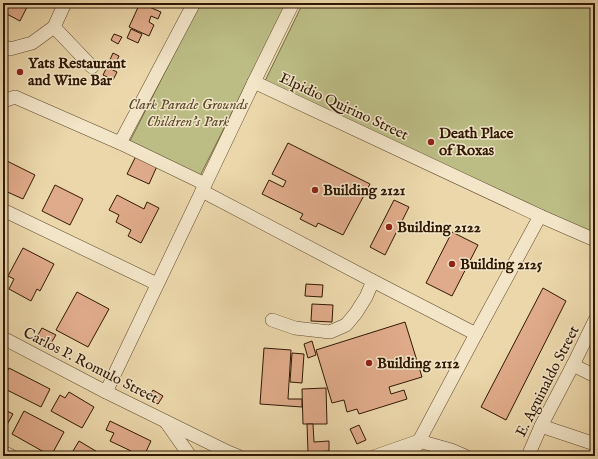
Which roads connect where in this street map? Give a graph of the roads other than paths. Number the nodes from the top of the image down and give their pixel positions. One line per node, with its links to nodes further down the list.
1 (65, 3): 4 (street)
2 (194, 3): 9 (street)
3 (293, 3): 7 (street)
4 (54, 27): 5 (street); 6 (street)
5 (3, 46)
6 (92, 67)
7 (254, 82): 10 (street); 12 (street, Elpidio Quirino Street)
8 (9, 99): 9 (street)
9 (120, 143): 10 (street)
10 (203, 188): 14 (street); 15 (street)
11 (3, 210): 15 (street)
12 (540, 216): 13 (street, Elpidio Quirino Street); 18 (street)
13 (595, 240)
14 (373, 281): 16 (street); 18 (street)
15 (157, 284): 22 (street)
16 (272, 320)
17 (595, 320): 20 (street, E. Aguinaldo Street)
18 (476, 334): 25 (street)
19 (3, 338): 22 (street, Carlos P. Romulo Street)
20 (573, 365): 21 (street); 24 (street, E. Aguinaldo Street)
21 (595, 376)
22 (106, 392): 23 (street, Carlos P. Romulo Street)
23 (164, 421): 29 (street, Carlos P. Romulo Street); 30 (street, Carlos P. Romulo Street)
24 (541, 426): 26 (street); 34 (street, E. Aguinaldo Street)
25 (419, 441): 31 (street); 32 (street); 33 (street)
26 (595, 444)
27 (3, 452): 28 (street)
28 (11, 456)
29 (190, 456)
30 (238, 456)
31 (376, 456)
32 (410, 456)
33 (465, 456)
34 (528, 456)

